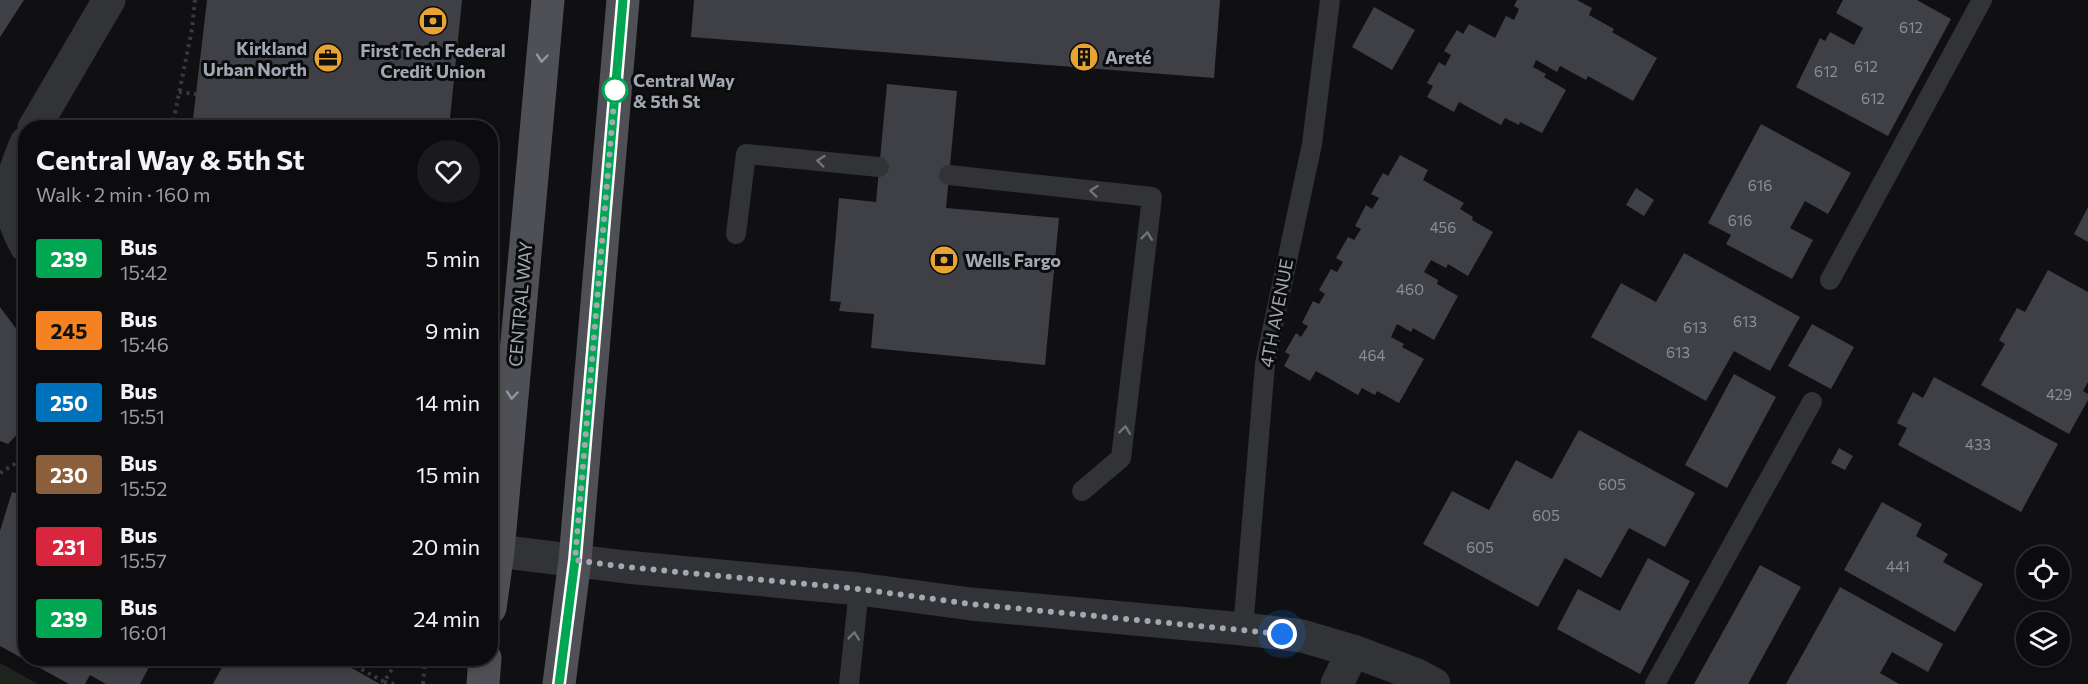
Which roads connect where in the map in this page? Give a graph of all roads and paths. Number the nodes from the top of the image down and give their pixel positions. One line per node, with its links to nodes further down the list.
1 (109, 0): 9 (street)
2 (195, 0): 7 (path)
3 (548, 0): 21 (main road, CENTRAL WAY, one-way to 21)
4 (623, 0): 23 (main road)
5 (1330, 0): 25 (lane, 4TH AVENUE)
6 (1982, 0): 16 (lane)
7 (179, 92): 8 (path); 10 (path)
8 (196, 94)
9 (39, 120)
10 (174, 120)
11 (18, 162): 14 (street)
12 (879, 167): 15 (lane, one-way to 15)
13 (948, 175): 20 (lane, one-way to 13)
14 (18, 227)
15 (736, 234)
16 (1830, 280)
17 (1812, 402): 39 (lane)
18 (18, 462): 19 (path)
19 (0, 472)
20 (1082, 491)
21 (498, 509)
22 (498, 550): 23 (street)
23 (575, 560): 24 (street); 35 (main road)
24 (859, 589): 25 (street); 36 (lane, one-way to 24)
25 (1243, 628): 26 (street)
26 (1353, 651): 37 (street); 38 (street)
27 (356, 666): 31 (path)
28 (394, 666): 31 (path)
29 (424, 666): 33 (path)
30 (484, 666): 34 (main road)
31 (384, 682): 32 (path)
32 (394, 684)
33 (423, 684)
34 (483, 684)
35 (559, 684)
36 (849, 684)
37 (1338, 684)
38 (1434, 684)
39 (1655, 684)

